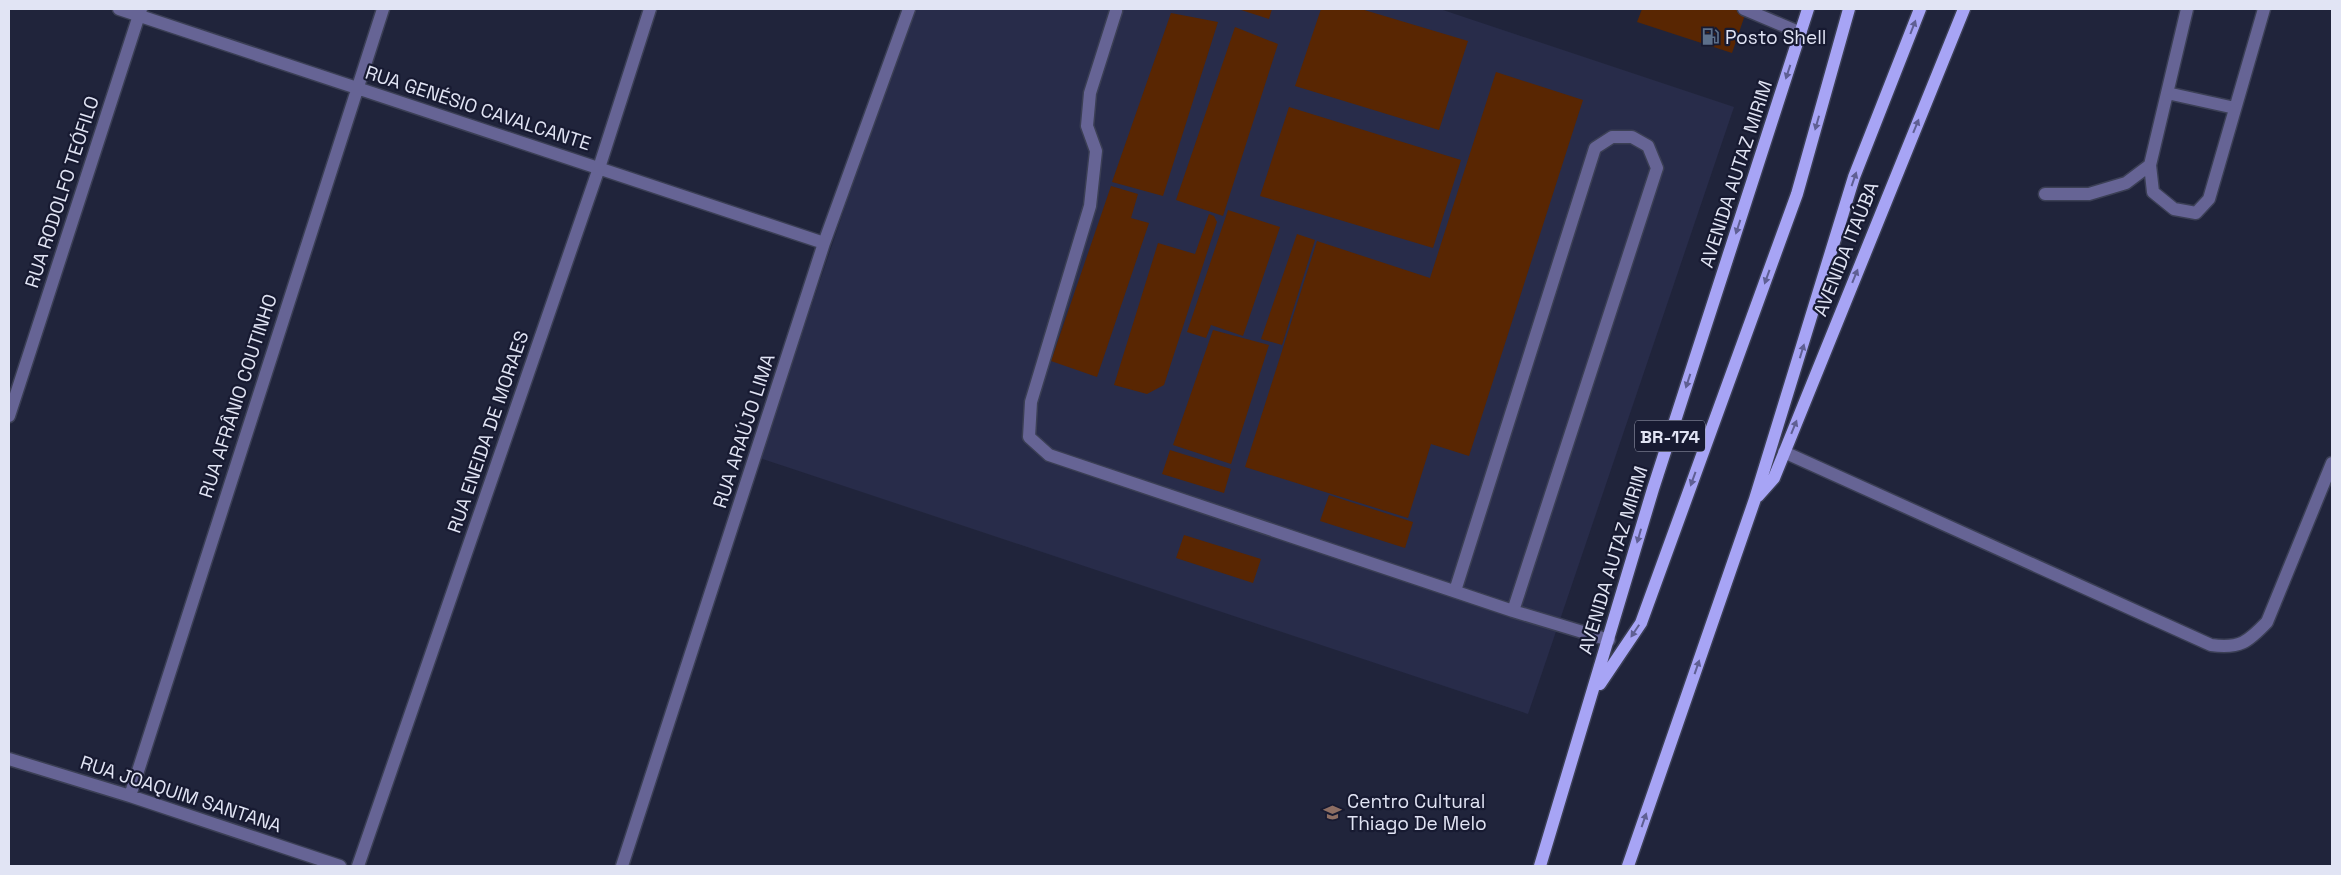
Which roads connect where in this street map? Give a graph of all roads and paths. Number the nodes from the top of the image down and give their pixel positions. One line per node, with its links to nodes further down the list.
1 (119, 9): 13 (street, RUA GENÉSIO CAVALCANTE)
2 (383, 9): 15 (street, RUA AFRÂNIO COUTINHO)
3 (650, 9): 19 (street, RUA ENEIDA DE MORAES)
4 (909, 9): 21 (street, RUA ARAÚJO LIMA)
5 (1744, 9): 14 (street)
6 (1808, 9): 14 (main road, AVENIDA AUTAZ MIRIM / BR-174)
7 (1849, 9): 29 (main road, one-way to 29)
8 (1920, 9): 25 (main road, one-way to 8)
9 (1964, 9): 23 (main road, AVENIDA ITAÚBA, one-way to 9)
10 (2187, 9): 16 (street)
11 (2264, 9): 17 (street)
12 (1116, 11): 26 (street)
13 (140, 12): 15 (street, RUA GENÉSIO CAVALCANTE); 22 (street, RUA RODOLFO TEÓFILO)
14 (1801, 33): 28 (main road, AVENIDA AUTAZ MIRIM / BR-174, one-way to 28)
15 (357, 88): 19 (street, RUA GENÉSIO CAVALCANTE); 31 (street, RUA AFRÂNIO COUTINHO)
16 (2167, 93): 17 (street); 18 (street)
17 (2235, 108): 18 (street)
18 (2150, 165): 20 (street)
19 (598, 168): 21 (street, RUA GENÉSIO CAVALCANTE); 33 (street, RUA ENEIDA DE MORAES)
20 (2045, 194)
21 (824, 243): 34 (street, RUA ARAÚJO LIMA)
22 (9, 416)
23 (1784, 452): 24 (street); 25 (main road, AVENIDA ITAÚBA)
24 (2332, 463)
25 (1755, 499): 36 (main road, one-way to 25)
26 (1455, 591): 27 (street); 27 (street)
27 (1512, 611): 28 (street)
28 (1609, 640): 29 (main road, AVENIDA AUTAZ MIRIM / BR-174)
29 (1591, 697): 35 (main road, AVENIDA AUTAZ MIRIM / BR-174)
30 (9, 759): 31 (street, RUA JOAQUIM SANTANA)
31 (130, 796): 32 (street, RUA JOAQUIM SANTANA)
32 (340, 866)
33 (358, 866)
34 (622, 866)
35 (1540, 866)
36 (1628, 866)

